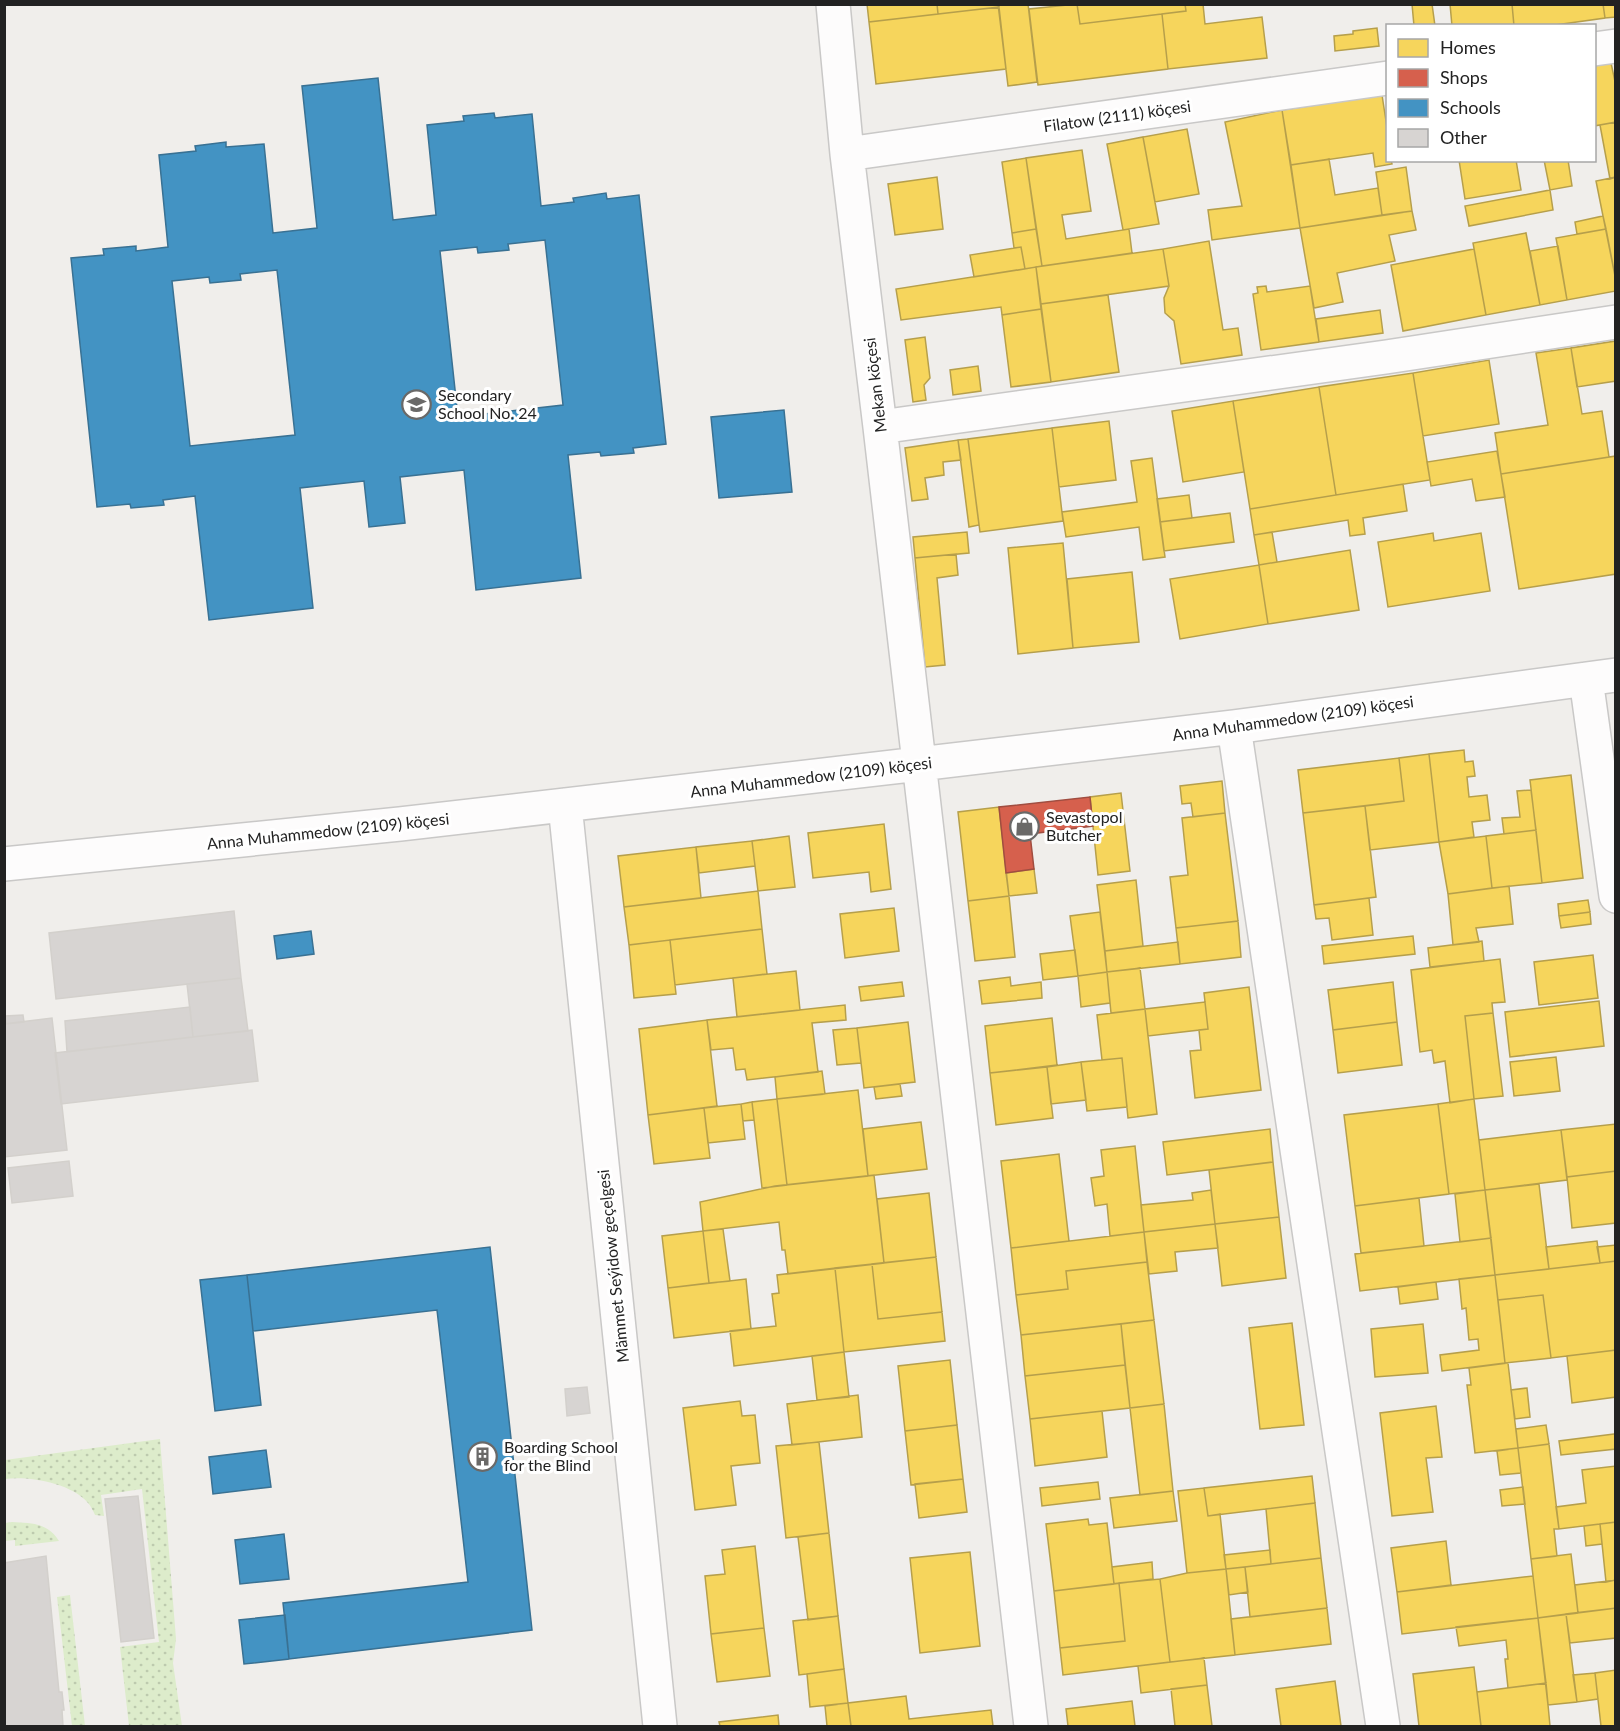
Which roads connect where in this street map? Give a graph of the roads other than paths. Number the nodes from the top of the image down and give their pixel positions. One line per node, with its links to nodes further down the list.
1 (833, 4): 5 (street, Mekan köçesi)
2 (1616, 46): 3 (street)
3 (1596, 49)
4 (1386, 78): 5 (street, Filatow (2111) köçesi)
5 (847, 154): 7 (street, Mekan köçesi)
6 (1616, 322): 7 (street)
7 (880, 427): 10 (street, Mekan köçesi)
8 (1601, 677): 9 (street, Anna Muhammedow (2109) köçesi); 13 (street)
9 (1234, 727): 10 (street, Anna Muhammedow (2109) köçesi); 16 (street)
10 (919, 764): 11 (street, Anna Muhammedow (2109) köçesi); 15 (street, Mekan köçesi)
11 (565, 805): 12 (street, Anna Muhammedow (2109) köçesi); 14 (street, Mämmet Seýidow geçelgesi)
12 (4, 864)
13 (1616, 896)
14 (660, 1726)
15 (1031, 1726)
16 (1383, 1726)

